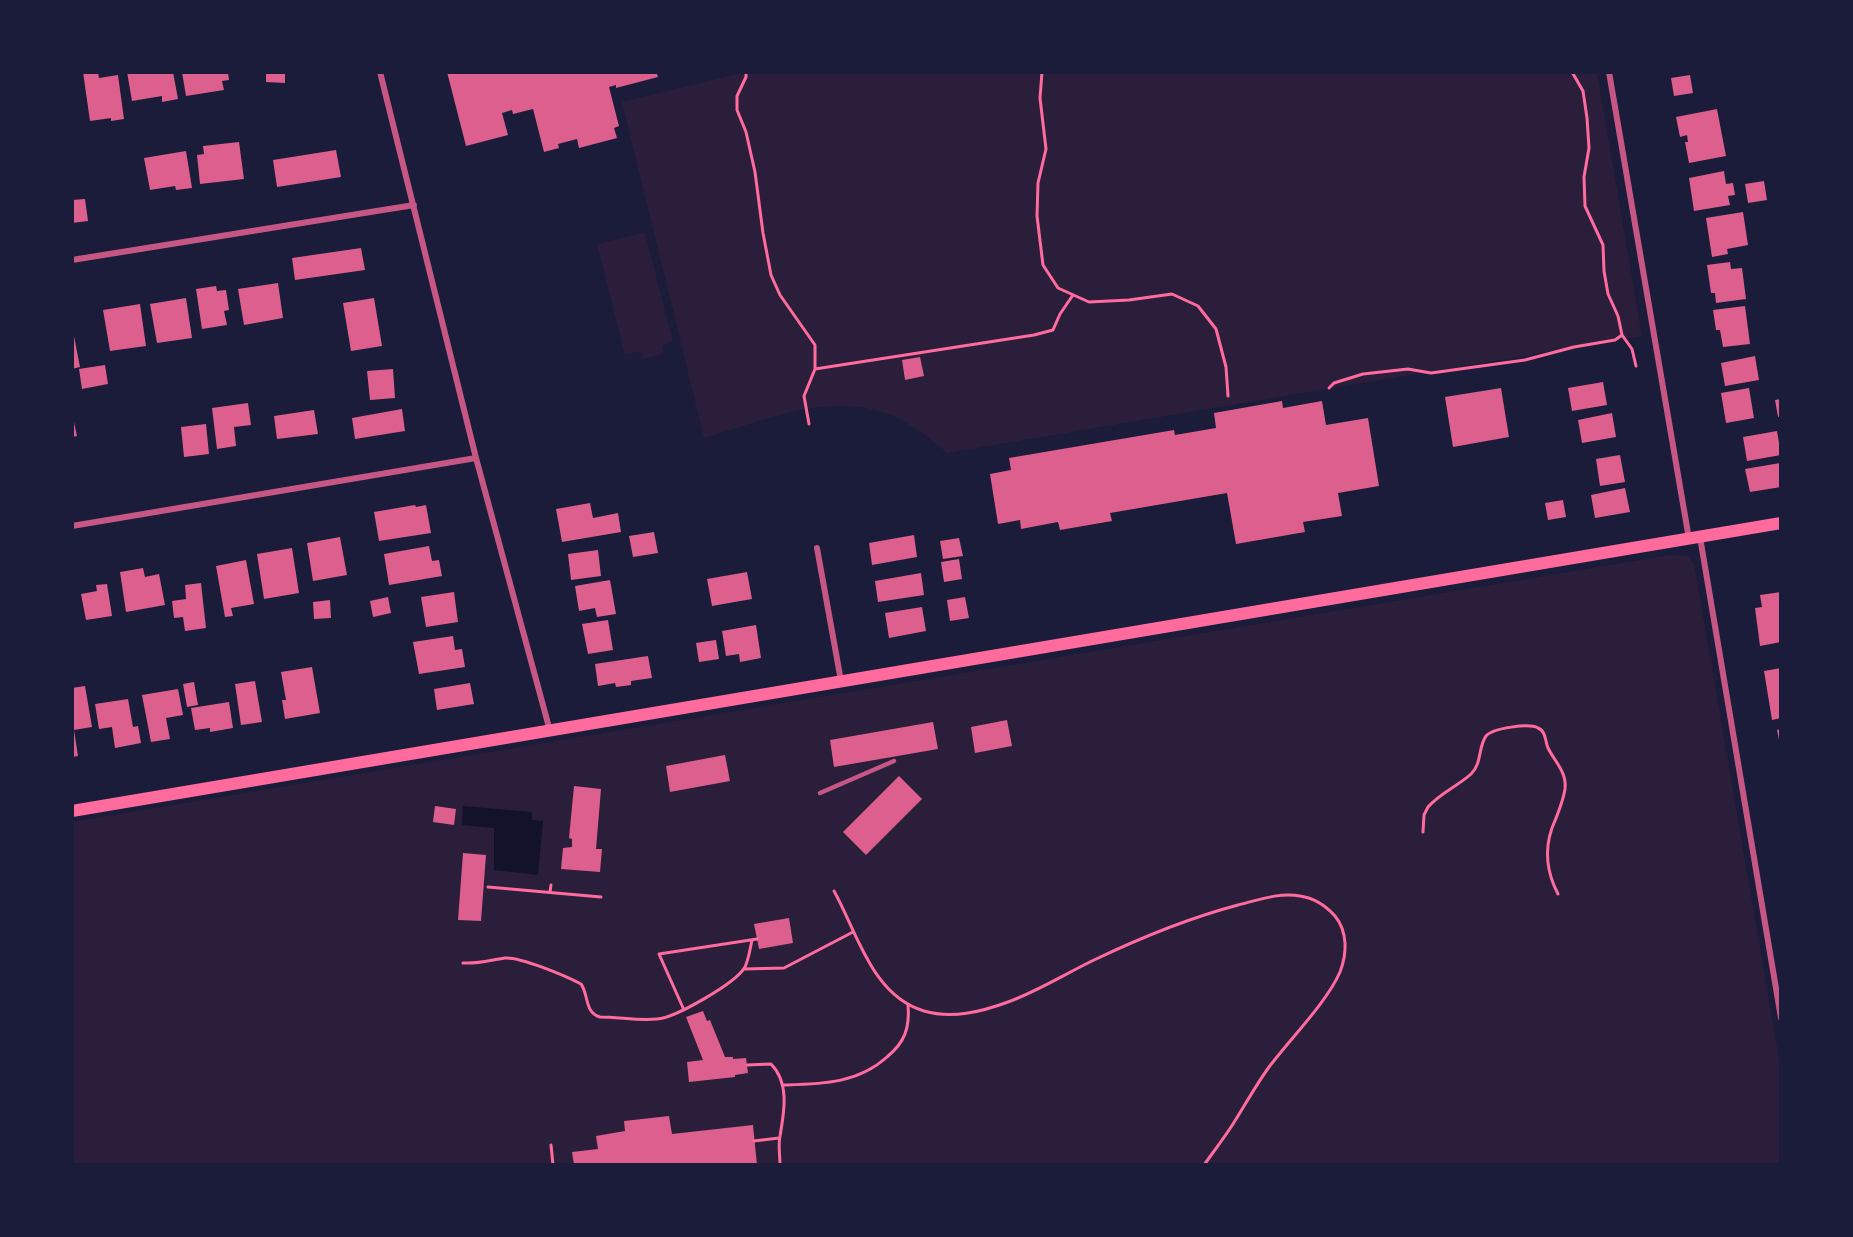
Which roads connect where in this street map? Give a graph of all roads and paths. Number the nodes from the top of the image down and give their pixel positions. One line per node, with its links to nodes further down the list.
1 (380, 72): 6 (street)
2 (746, 72): 11 (path)
3 (1042, 72): 8 (path)
4 (1572, 72): 9 (path)
5 (1609, 72): 18 (street)
6 (414, 205): 7 (street); 15 (street)
7 (72, 260)
8 (1073, 295): 11 (path); 13 (path)
9 (1622, 335): 10 (path); 12 (path)
10 (1636, 366)
11 (815, 369): 14 (path)
12 (1329, 388)
13 (1228, 396)
14 (808, 424)
15 (476, 458): 17 (street); 21 (street)
16 (1781, 523): 18 (main road)
17 (72, 526)
18 (1694, 538): 20 (main road); 39 (street)
19 (817, 548): 20 (street)
20 (841, 682): 21 (main road)
21 (550, 732): 24 (main road)
22 (894, 761): 23 (lane)
23 (820, 793)
24 (72, 811)
25 (1424, 832): 30 (path)
26 (551, 885): 29 (path)
27 (488, 887): 29 (path)
28 (834, 891): 32 (path)
29 (550, 892): 31 (path)
30 (1557, 894)
31 (601, 897)
32 (853, 932): 36 (path); 37 (path)
33 (757, 939): 34 (path)
34 (752, 940): 36 (path); 38 (path)
35 (463, 963): 38 (path)
36 (744, 969): 38 (path)
37 (908, 1004): 41 (path); 47 (path)
38 (684, 1010)
39 (1781, 1018)
40 (747, 1065): 41 (path)
41 (783, 1085): 42 (path)
42 (779, 1138): 43 (path); 46 (path)
43 (754, 1141)
44 (551, 1145): 45 (path)
45 (553, 1165)
46 (780, 1165)
47 (1204, 1165)

